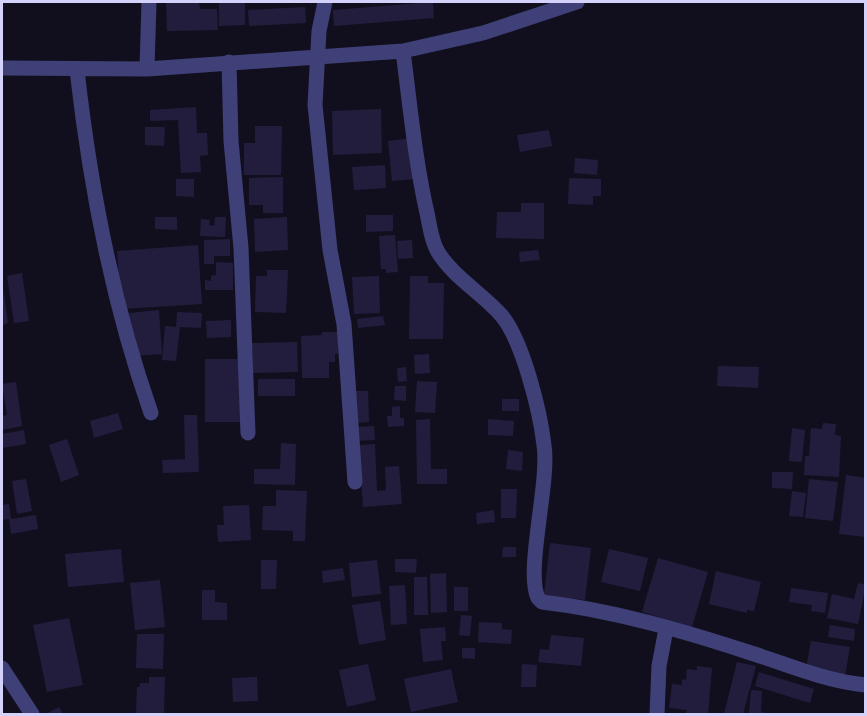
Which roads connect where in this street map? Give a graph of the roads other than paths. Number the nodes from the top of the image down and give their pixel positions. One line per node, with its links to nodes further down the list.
1 (148, 2): 8 (street)
2 (325, 2): 5 (street)
3 (577, 2): 4 (street)
4 (403, 51): 5 (street); 13 (street)
5 (317, 57): 6 (street); 12 (street)
6 (229, 63): 8 (street); 11 (street)
7 (2, 68): 9 (street)
8 (147, 69): 9 (street)
9 (77, 70): 10 (street)
10 (151, 412)
11 (248, 433)
12 (355, 482)
13 (666, 629): 15 (street); 17 (street)
14 (2, 668): 16 (street)
15 (866, 685)
16 (32, 714)
17 (657, 714)

